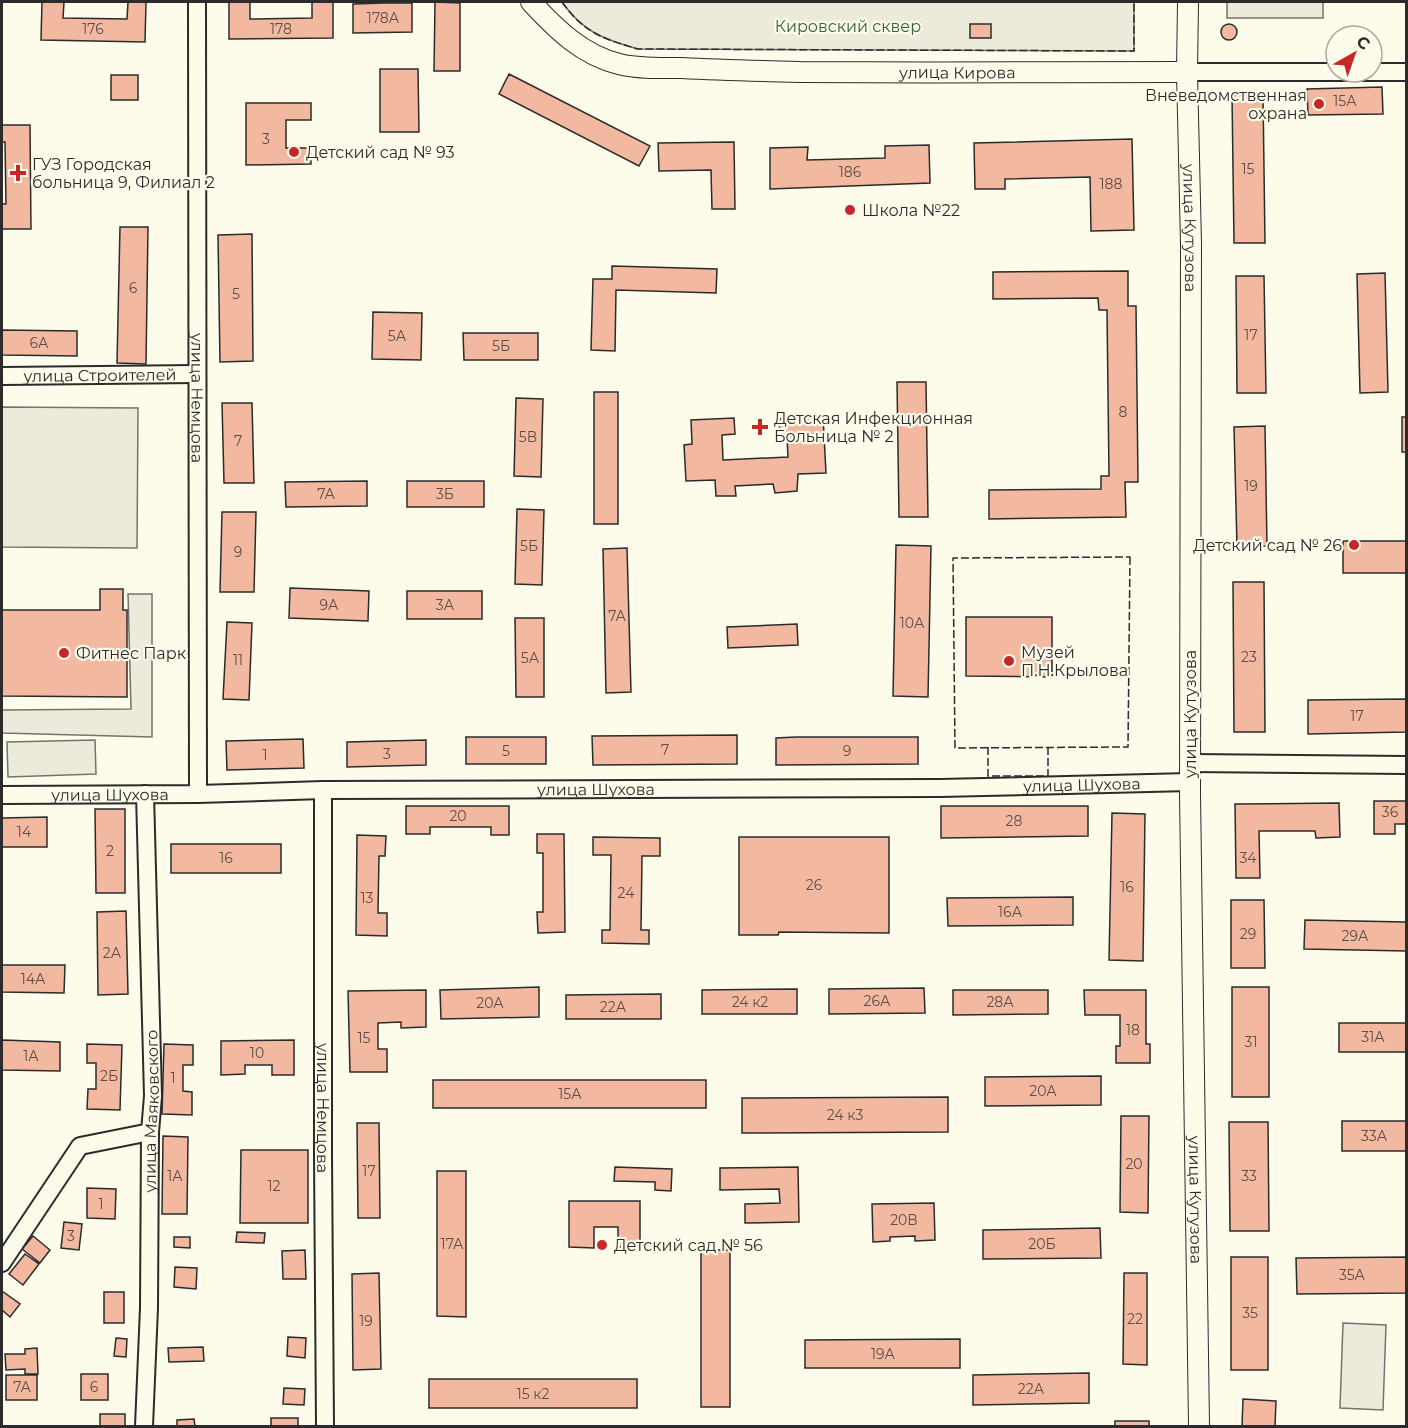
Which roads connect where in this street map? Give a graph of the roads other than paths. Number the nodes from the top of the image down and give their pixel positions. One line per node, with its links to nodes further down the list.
1 (197, 2): 6 (street, улица Немцова)
2 (531, 2): 4 (main road, улица Кирова)
3 (1188, 2): 4 (main road, улица Кутузова)
4 (1187, 72): 5 (street, улица Кирова); 9 (main road, улица Кутузова)
5 (1407, 72)
6 (196, 374): 7 (street, улица Строителей); 12 (street, улица Немцова)
7 (2, 376)
8 (1407, 765): 9 (street, улица Шухова)
9 (1190, 773): 10 (street, улица Шухова); 18 (main road, улица Кутузова)
10 (323, 790): 12 (street, улица Шухова); 17 (street, улица Немцова)
11 (145, 794): 12 (street, улица Шухова); 13 (street, улица Шухова); 14 (street, улица Маяковского)
12 (198, 794)
13 (2, 795)
14 (150, 1132): 15 (street); 16 (street, улица Маяковского)
15 (2, 1263)
16 (144, 1426)
17 (325, 1426)
18 (1199, 1426)

